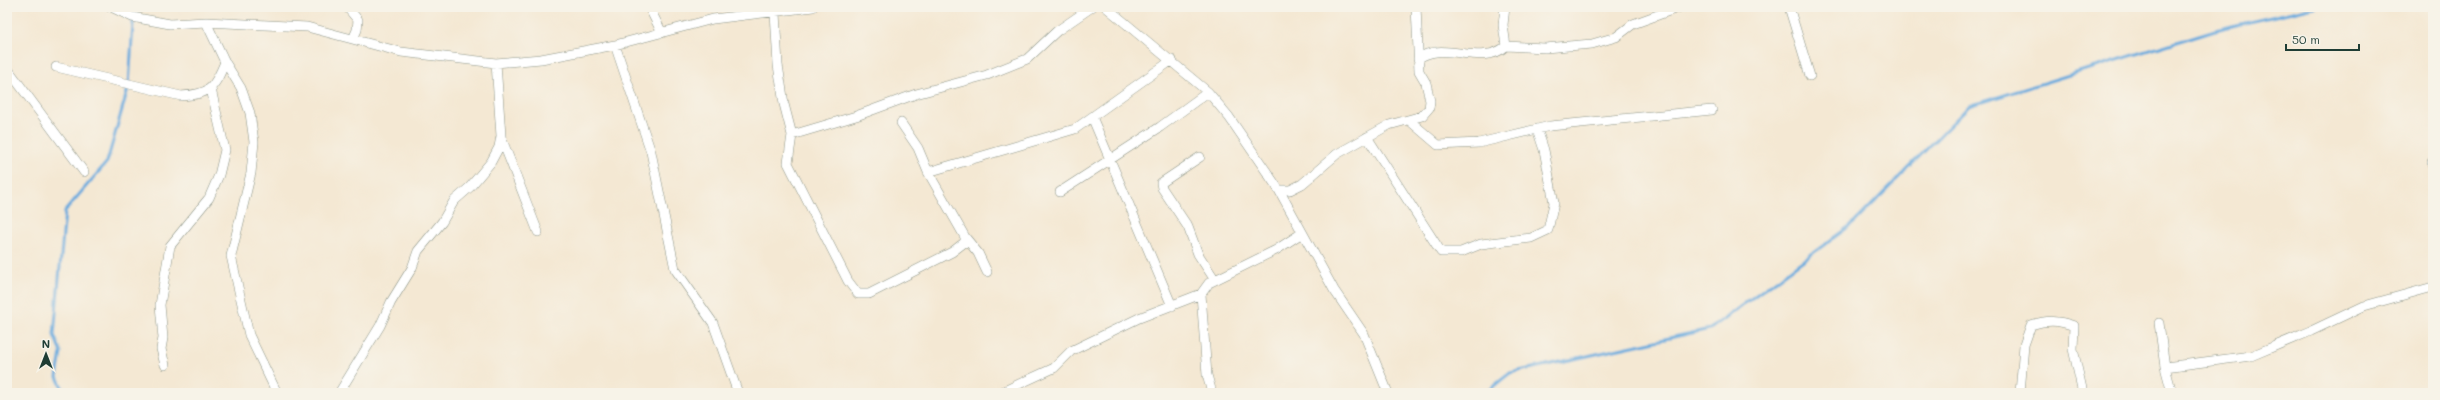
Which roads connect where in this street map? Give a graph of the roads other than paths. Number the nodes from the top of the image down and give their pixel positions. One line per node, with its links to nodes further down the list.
1 (111, 7): 12 (street)
2 (347, 7): 14 (street)
3 (649, 7): 13 (street)
4 (813, 7): 11 (street)
5 (1092, 7): 31 (street)
6 (1108, 7): 17 (street)
7 (1416, 7): 18 (street)
8 (1505, 7): 16 (street)
9 (1680, 7): 16 (street)
10 (1789, 7): 23 (street)
11 (775, 13): 13 (street); 31 (street)
12 (206, 22): 14 (street); 19 (street)
13 (662, 33): 15 (street)
14 (353, 40): 20 (street)
15 (615, 45): 20 (street); 54 (street)
16 (1506, 46): 18 (street)
17 (1172, 60): 25 (street); 27 (street)
18 (1418, 60): 28 (street)
19 (225, 62): 24 (street); 52 (street)
20 (496, 63): 32 (street)
21 (56, 67): 24 (street)
22 (7, 68): 36 (street)
23 (1810, 76)
24 (211, 90): 49 (street)
25 (1208, 92): 35 (street); 38 (street)
26 (1712, 110): 30 (street)
27 (1092, 117): 35 (street); 37 (street)
28 (1410, 121): 30 (street); 33 (street)
29 (901, 122): 37 (street)
30 (1537, 129): 33 (street)
31 (792, 135): 42 (street)
32 (501, 136): 40 (street); 53 (street)
33 (1368, 137): 38 (street)
34 (1200, 157): 44 (street)
35 (1111, 158): 39 (street); 47 (street)
36 (84, 172)
37 (928, 172): 42 (street)
38 (1279, 190): 41 (street)
39 (1060, 192)
40 (538, 232)
41 (1302, 233): 44 (street); 56 (street)
42 (965, 237): 43 (street)
43 (987, 272)
44 (1215, 280): 46 (street)
45 (2433, 287): 50 (street)
46 (1201, 294): 47 (street); 55 (street)
47 (1172, 306): 51 (street)
48 (2159, 323): 50 (street)
49 (165, 365)
50 (2165, 367): 59 (street)
51 (1004, 390)
52 (277, 393)
53 (339, 393)
54 (738, 393)
55 (1212, 393)
56 (1388, 393)
57 (2020, 393): 58 (street)
58 (2083, 393)
59 (2172, 393)

